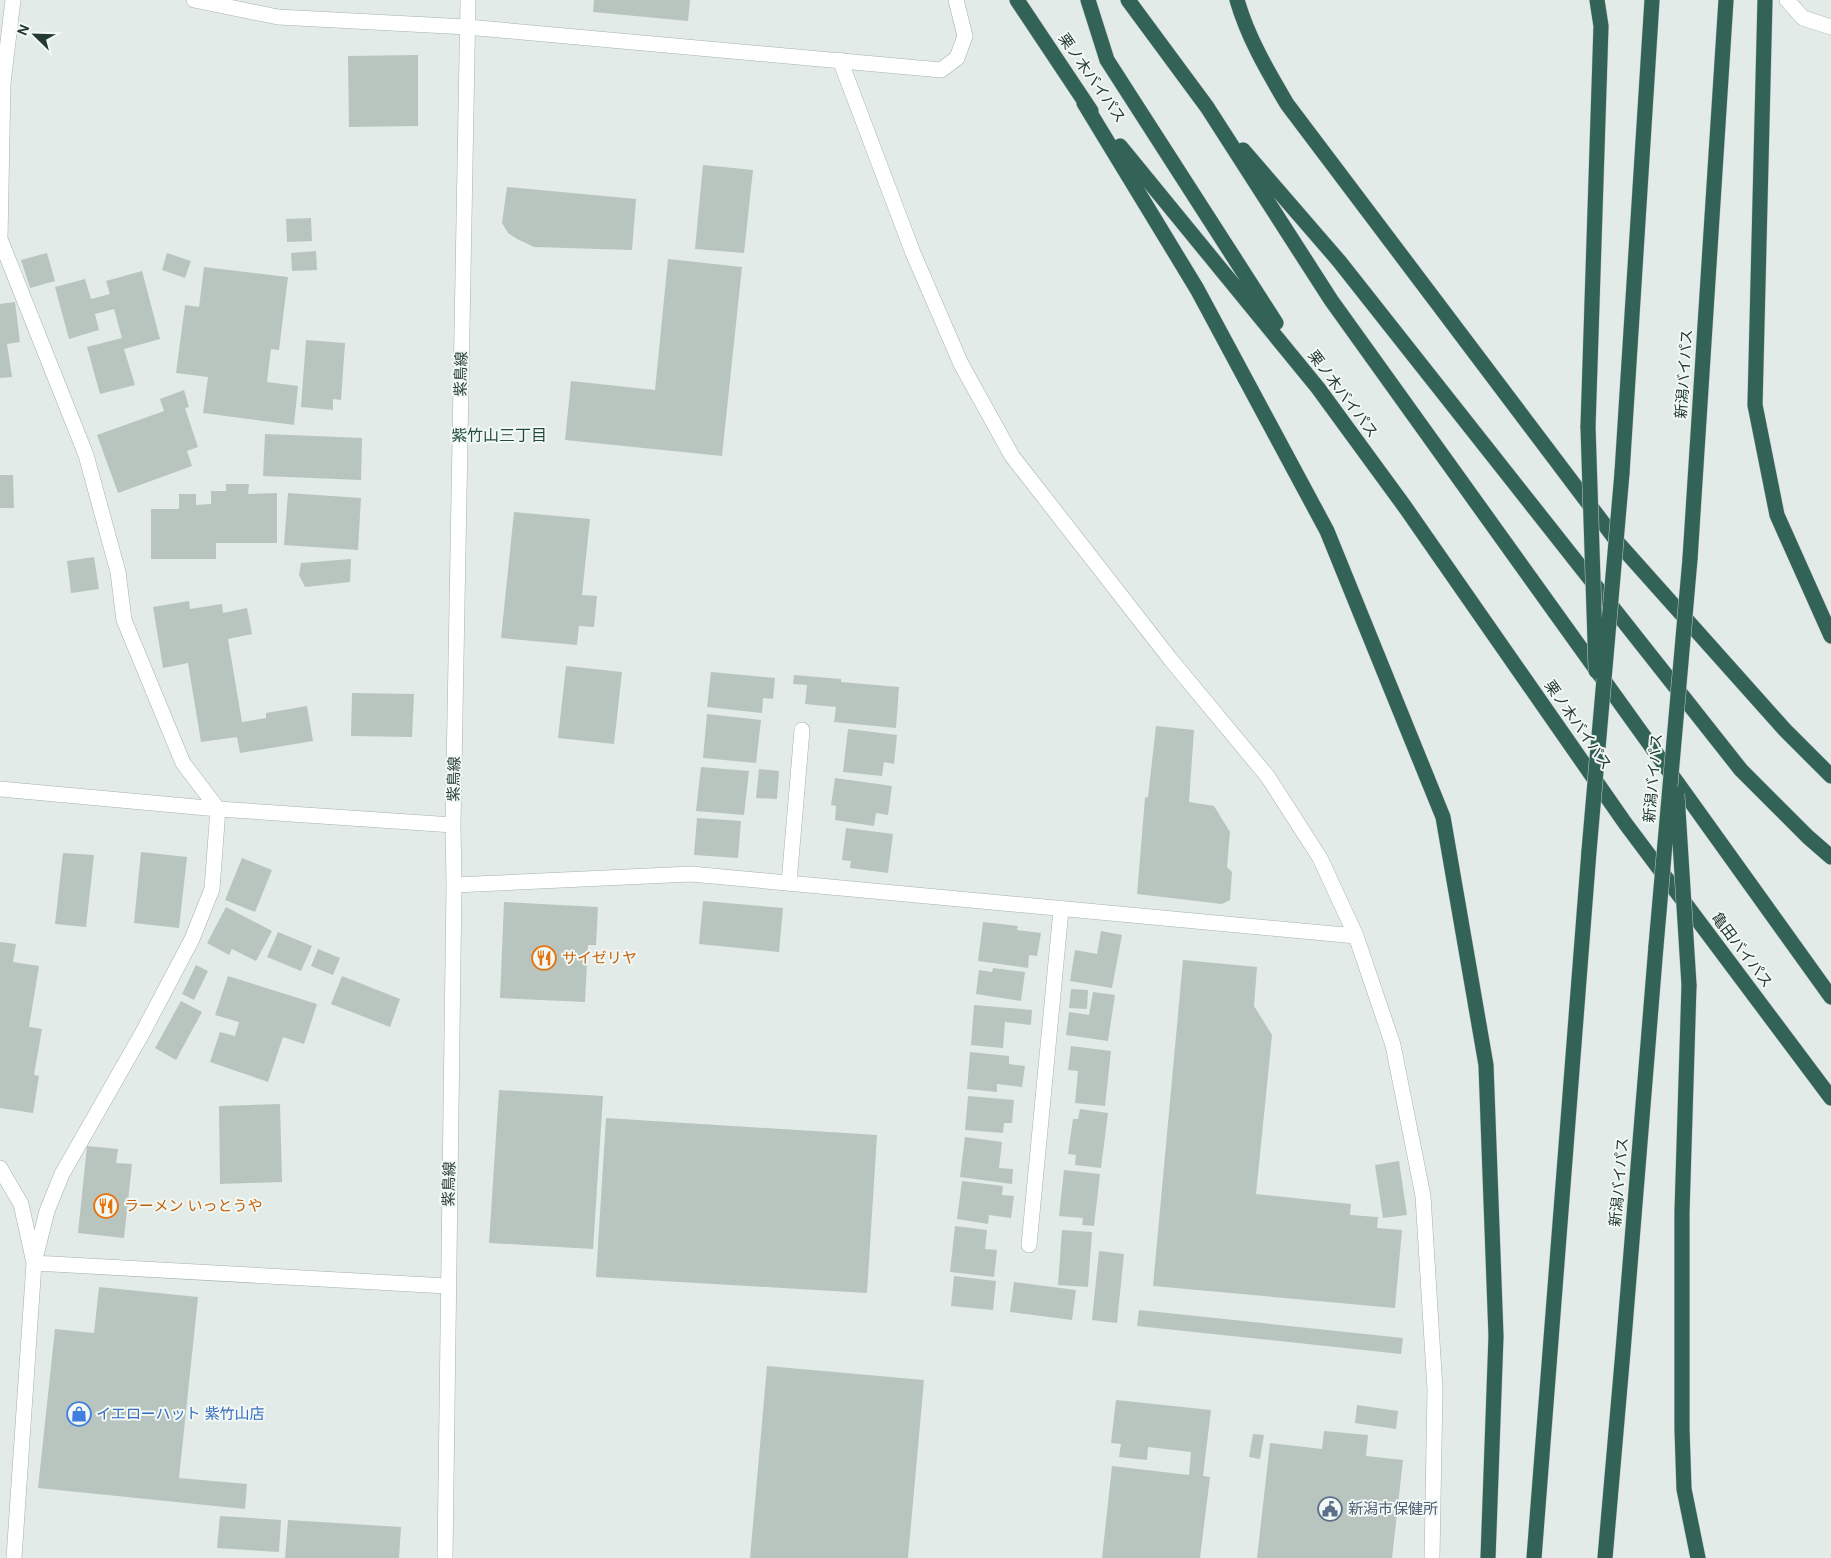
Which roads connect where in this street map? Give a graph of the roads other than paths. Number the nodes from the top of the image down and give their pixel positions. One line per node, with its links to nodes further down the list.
1 (13, 0): 26 (street)
2 (194, 0): 14 (street)
3 (468, 0): 14 (street, 紫鳥線)
4 (956, 0): 16 (street)
5 (1017, 0): 17 (highway, 栗ノ木バイパス)
6 (1088, 0): 19 (highway)
7 (1128, 0): 18 (highway)
8 (1236, 0): 24 (highway)
9 (1596, 0): 22 (highway, bridge)
10 (1652, 0): 22 (highway, bridge)
11 (1726, 0): 23 (highway, 新潟バイパス, bridge)
12 (1765, 0): 20 (highway)
13 (1787, 0): 15 (street)
14 (467, 26): 16 (street); 28 (street, 紫鳥線)
15 (1831, 28)
16 (840, 60): 33 (street)
17 (1084, 104): 19 (highway, 栗ノ木バイパス); 43 (highway)
18 (1206, 107): 29 (highway); 34 (highway)
19 (1318, 388): 27 (highway, 栗ノ木バイパス)
20 (1831, 636)
21 (802, 730): 30 (street)
22 (1598, 738): 44 (highway, bridge)
23 (1673, 743): 45 (highway, 新潟バイパス, bridge); 46 (highway, bridge)
24 (1831, 776)
25 (0, 789): 26 (street)
26 (218, 809): 28 (street); 38 (street)
27 (1625, 822): 35 (highway, 亀田バイパス)
28 (453, 825): 31 (street, 紫鳥線)
29 (1831, 857)
30 (789, 883): 31 (street); 32 (street)
31 (454, 885): 39 (street, 紫鳥線)
32 (1061, 910): 33 (street); 37 (street)
33 (1356, 936): 42 (street)
34 (1831, 997)
35 (1831, 1098)
36 (0, 1168): 38 (street)
37 (1029, 1245)
38 (34, 1263): 39 (street); 40 (street)
39 (447, 1286): 41 (street, 紫鳥線)
40 (14, 1558)
41 (445, 1558)
42 (1432, 1558)
43 (1488, 1558)
44 (1534, 1558)
45 (1605, 1558)
46 (1698, 1558)

